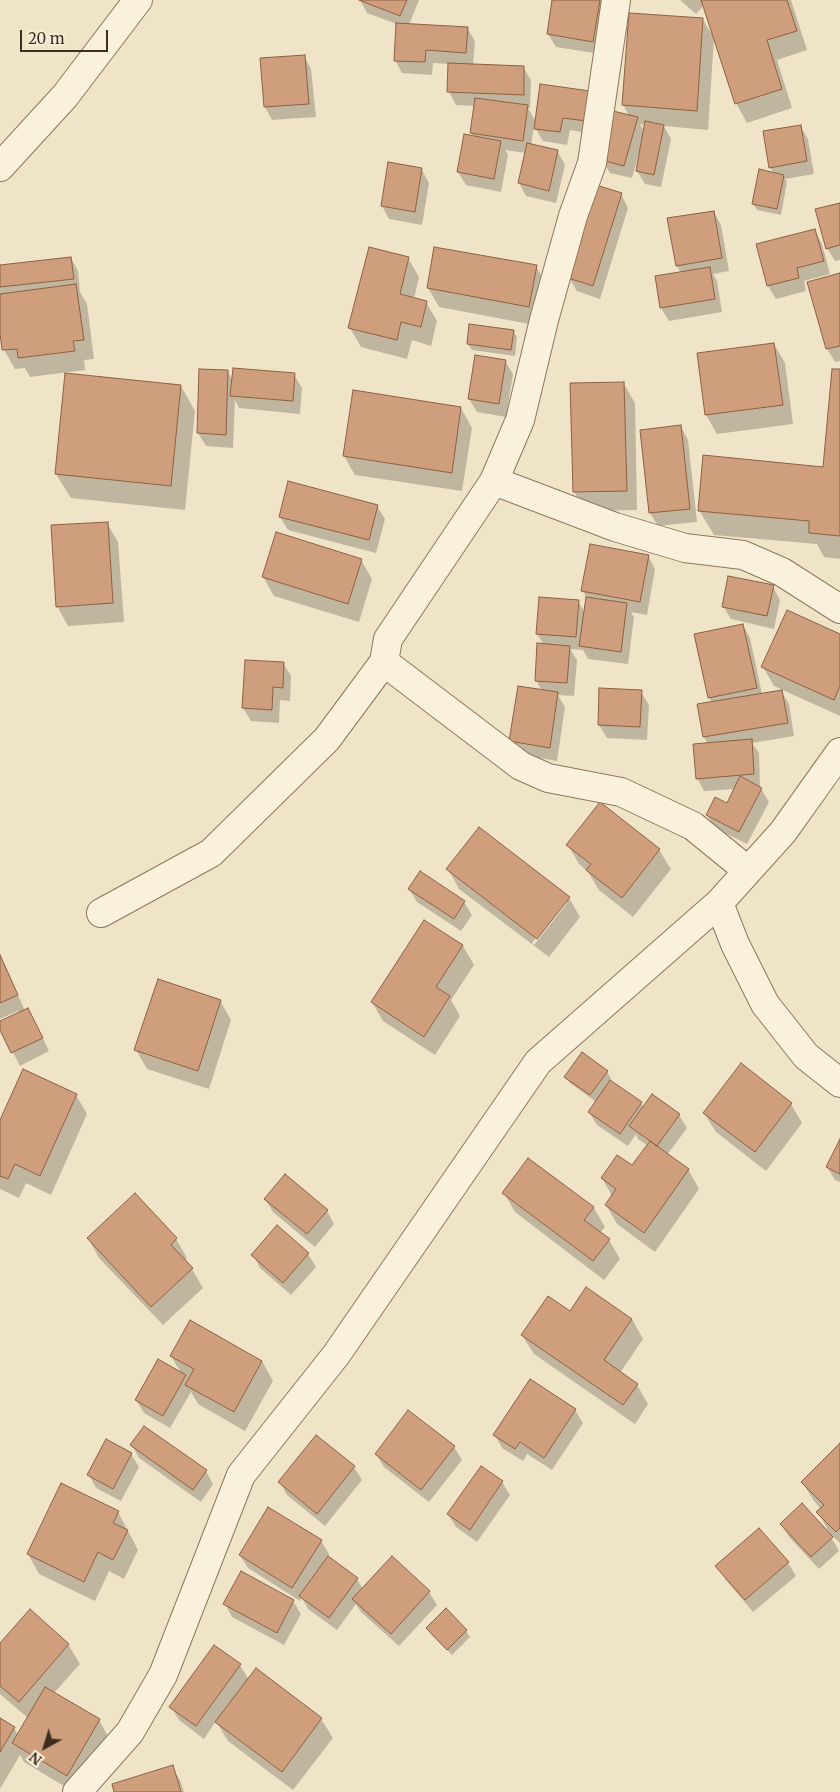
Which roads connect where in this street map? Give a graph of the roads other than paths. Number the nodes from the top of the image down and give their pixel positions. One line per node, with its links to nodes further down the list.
1 (138, 0): 3 (street)
2 (616, 0): 4 (street)
3 (0, 167)
4 (494, 481): 5 (street); 6 (street)
5 (840, 609)
6 (384, 662): 8 (street); 10 (street)
7 (840, 752): 8 (street)
8 (747, 870): 9 (street)
9 (719, 903): 11 (street); 12 (street)
10 (101, 914)
11 (840, 1084)
12 (77, 1792)

